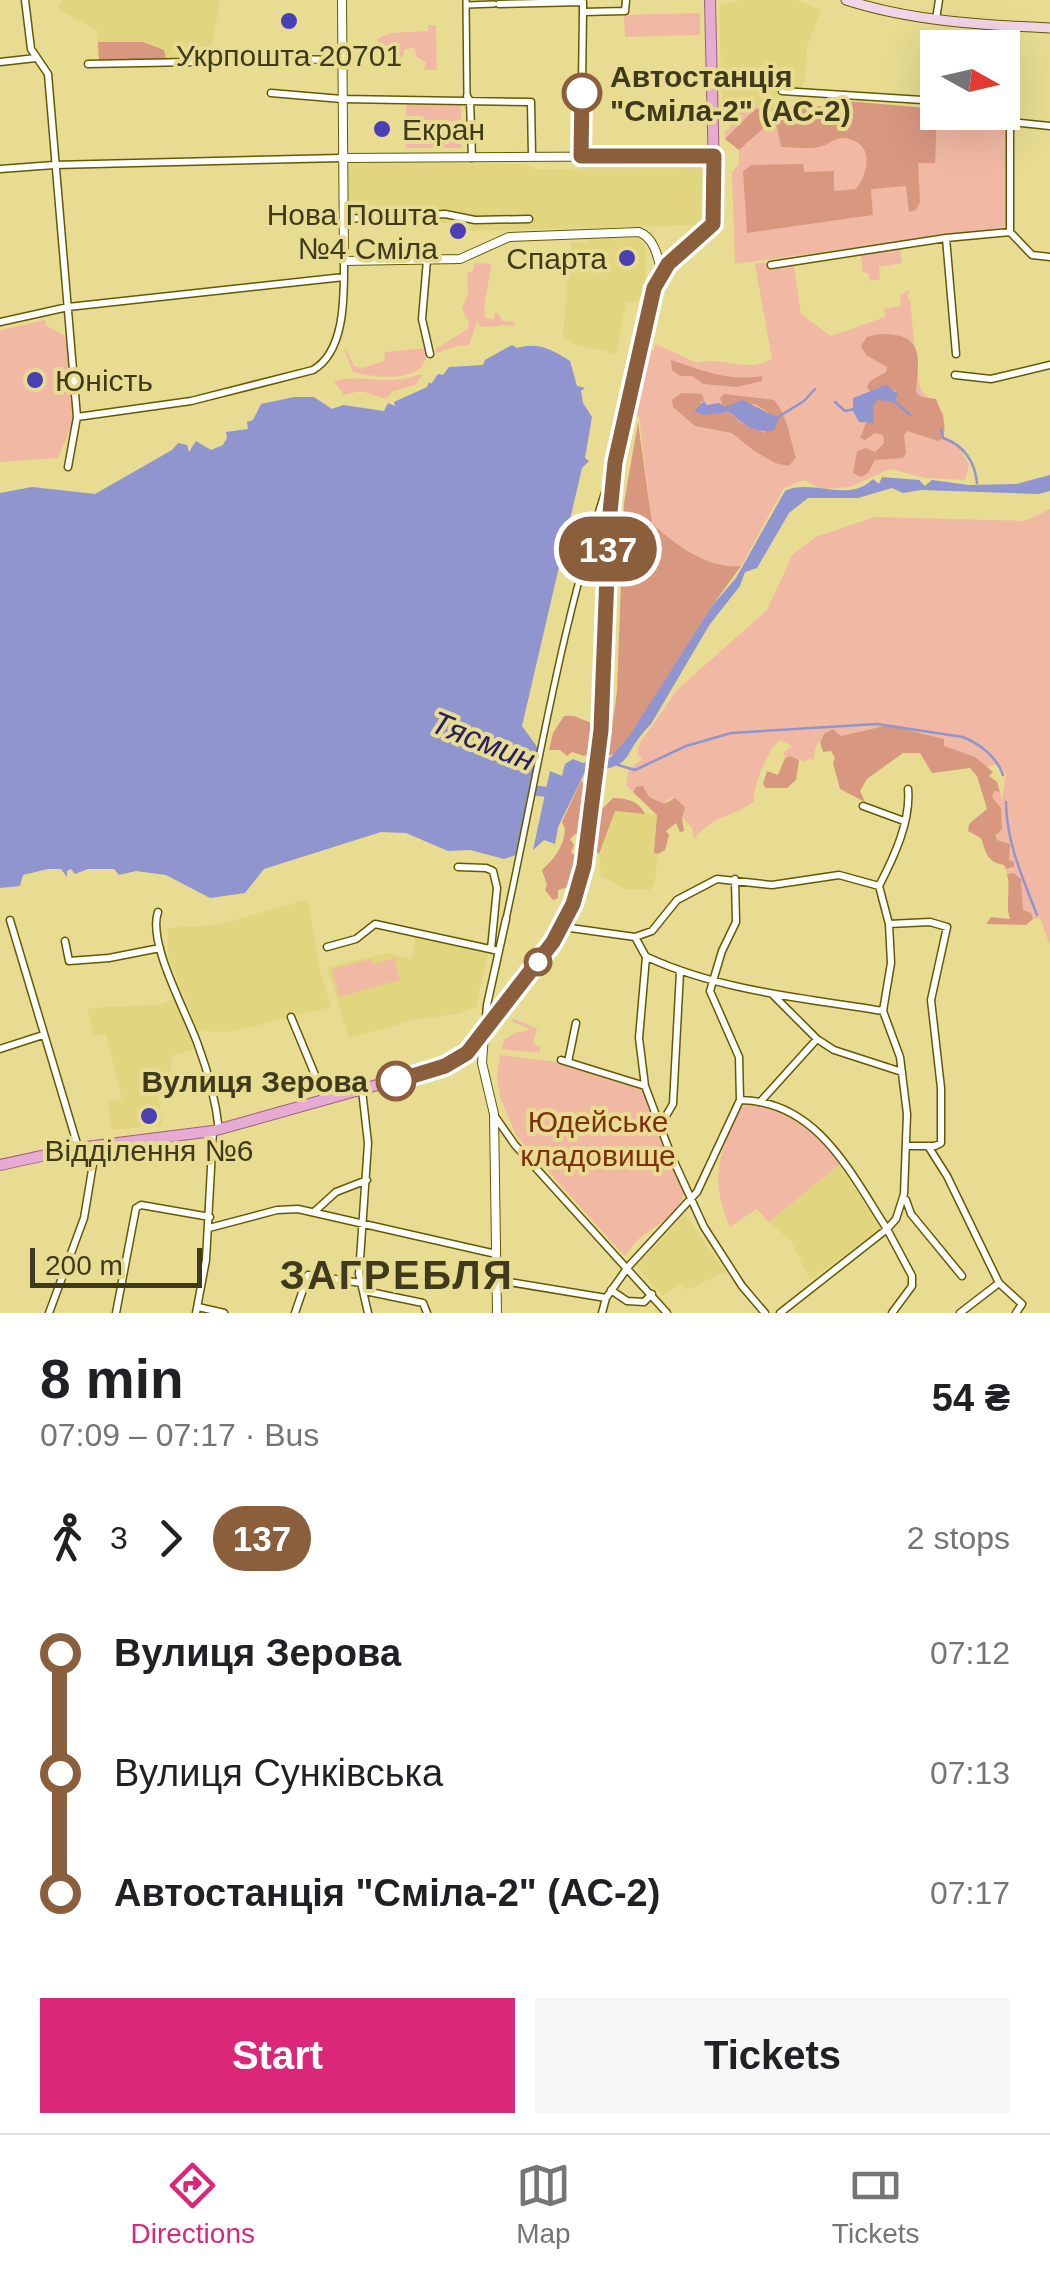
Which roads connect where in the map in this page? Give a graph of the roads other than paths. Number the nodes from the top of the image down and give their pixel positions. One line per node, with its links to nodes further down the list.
1 (25, 0): 12 (street)
2 (342, 0): 13 (street)
3 (626, 0): 9 (street)
4 (710, 0): 26 (main road)
5 (846, 0): 10 (main road)
6 (939, 0): 10 (street)
7 (466, 2): 8 (street); 19 (street)
8 (497, 4): 9 (street)
9 (584, 12): 25 (street)
10 (936, 19): 11 (main road)
11 (1050, 28)
12 (36, 58): 14 (street); 29 (street)
13 (342, 60): 15 (street); 18 (street)
14 (0, 62)
15 (88, 64)
16 (782, 91): 20 (street)
17 (271, 93): 18 (street)
18 (342, 99): 19 (street); 27 (street)
19 (468, 99): 24 (street); 28 (street)
20 (920, 100)
21 (1020, 123): 22 (street)
22 (1050, 126)
23 (1010, 130): 33 (street)
24 (532, 156): 25 (street); 28 (street)
25 (581, 156): 26 (street)
26 (714, 156): 39 (main road)
27 (341, 158): 28 (street); 29 (street); 31 (street)
28 (472, 158)
29 (54, 164): 30 (street); 41 (street)
30 (0, 169)
31 (343, 218): 32 (street); 36 (street)
32 (529, 219)
33 (1010, 232): 34 (street); 35 (street)
34 (946, 238): 38 (street); 44 (street)
35 (1050, 257)
36 (344, 260): 37 (street); 40 (street)
37 (427, 260): 39 (street); 43 (street)
38 (771, 265)
39 (665, 269): 48 (main road)
40 (344, 277): 41 (street); 47 (street)
41 (68, 307): 42 (street); 47 (street)
42 (0, 322)
43 (430, 354)
44 (956, 354)
45 (1050, 365): 46 (street)
46 (955, 375)
47 (76, 417): 49 (street)
48 (615, 462): 57 (street); 60 (main road)
49 (68, 467)
50 (908, 789): 52 (street)
51 (863, 806): 52 (street)
52 (904, 821): 55 (street)
53 (458, 867): 67 (street)
54 (735, 880): 55 (street); 61 (street); 70 (street)
55 (879, 886): 59 (street)
56 (158, 912): 66 (street)
57 (506, 919): 67 (street)
58 (10, 920): 76 (street)
59 (890, 924): 72 (street); 92 (street)
60 (563, 927): 62 (street); 75 (main road)
61 (646, 935): 62 (street); 64 (street)
62 (636, 938): 64 (street)
63 (65, 940): 66 (street)
64 (642, 946): 68 (street)
65 (327, 947): 67 (street)
66 (160, 948): 89 (street)
67 (495, 950): 75 (street)
68 (646, 956): 69 (street); 82 (street)
69 (680, 972): 70 (street); 88 (street)
70 (712, 980): 71 (street); 85 (street)
71 (772, 994): 72 (street); 77 (street)
72 (883, 1012): 81 (street)
73 (291, 1016): 84 (street)
74 (576, 1023): 82 (street)
75 (484, 1034): 79 (main road); 80 (street)
76 (43, 1035): 78 (street); 93 (street)
77 (817, 1039): 81 (street); 86 (street)
78 (0, 1049)
79 (467, 1053): 80 (street); 83 (main road)
80 (482, 1063): 87 (street)
81 (903, 1073): 91 (street)
82 (646, 1086): 88 (street)
83 (362, 1090): 84 (main road); 95 (street)
84 (326, 1100): 89 (main road)
85 (740, 1100): 86 (street); 97 (street)
86 (760, 1101): 104 (street)
87 (494, 1114): 105 (street); 106 (street)
88 (660, 1126): 97 (street)
89 (216, 1131): 90 (main road); 100 (street)
90 (96, 1146): 93 (main road); 116 (street)
91 (906, 1146): 92 (street); 96 (street)
92 (928, 1146): 110 (street)
93 (78, 1148): 94 (main road)
94 (0, 1164)
95 (366, 1180): 98 (street); 102 (street)
96 (904, 1194): 99 (street); 101 (street)
97 (692, 1200): 106 (street); 125 (street)
98 (314, 1212): 102 (street); 103 (street)
99 (911, 1214): 101 (street); 107 (street)
100 (210, 1217): 103 (street); 117 (street)
101 (896, 1219): 104 (street)
102 (364, 1225): 105 (street); 109 (street)
103 (209, 1228): 115 (street)
104 (887, 1229): 126 (street); 127 (street)
105 (496, 1254): 108 (street)
106 (628, 1267): 111 (street); 113 (street)
107 (962, 1276)
108 (497, 1280): 114 (street); 122 (street)
109 (361, 1282): 112 (street); 119 (street)
110 (999, 1283): 128 (street); 129 (street)
111 (611, 1290): 113 (street); 114 (street)
112 (364, 1291): 120 (street); 121 (street)
113 (652, 1294): 124 (street)
114 (606, 1298): 123 (street)
115 (197, 1310): 118 (street)
116 (49, 1313)
117 (116, 1313)
118 (224, 1313)
119 (295, 1313)
120 (368, 1313)
121 (427, 1313)
122 (497, 1313)
123 (602, 1313)
124 (667, 1313)
125 (766, 1313)
126 (780, 1313)
127 (892, 1313)
128 (960, 1313)
129 (1016, 1313)

